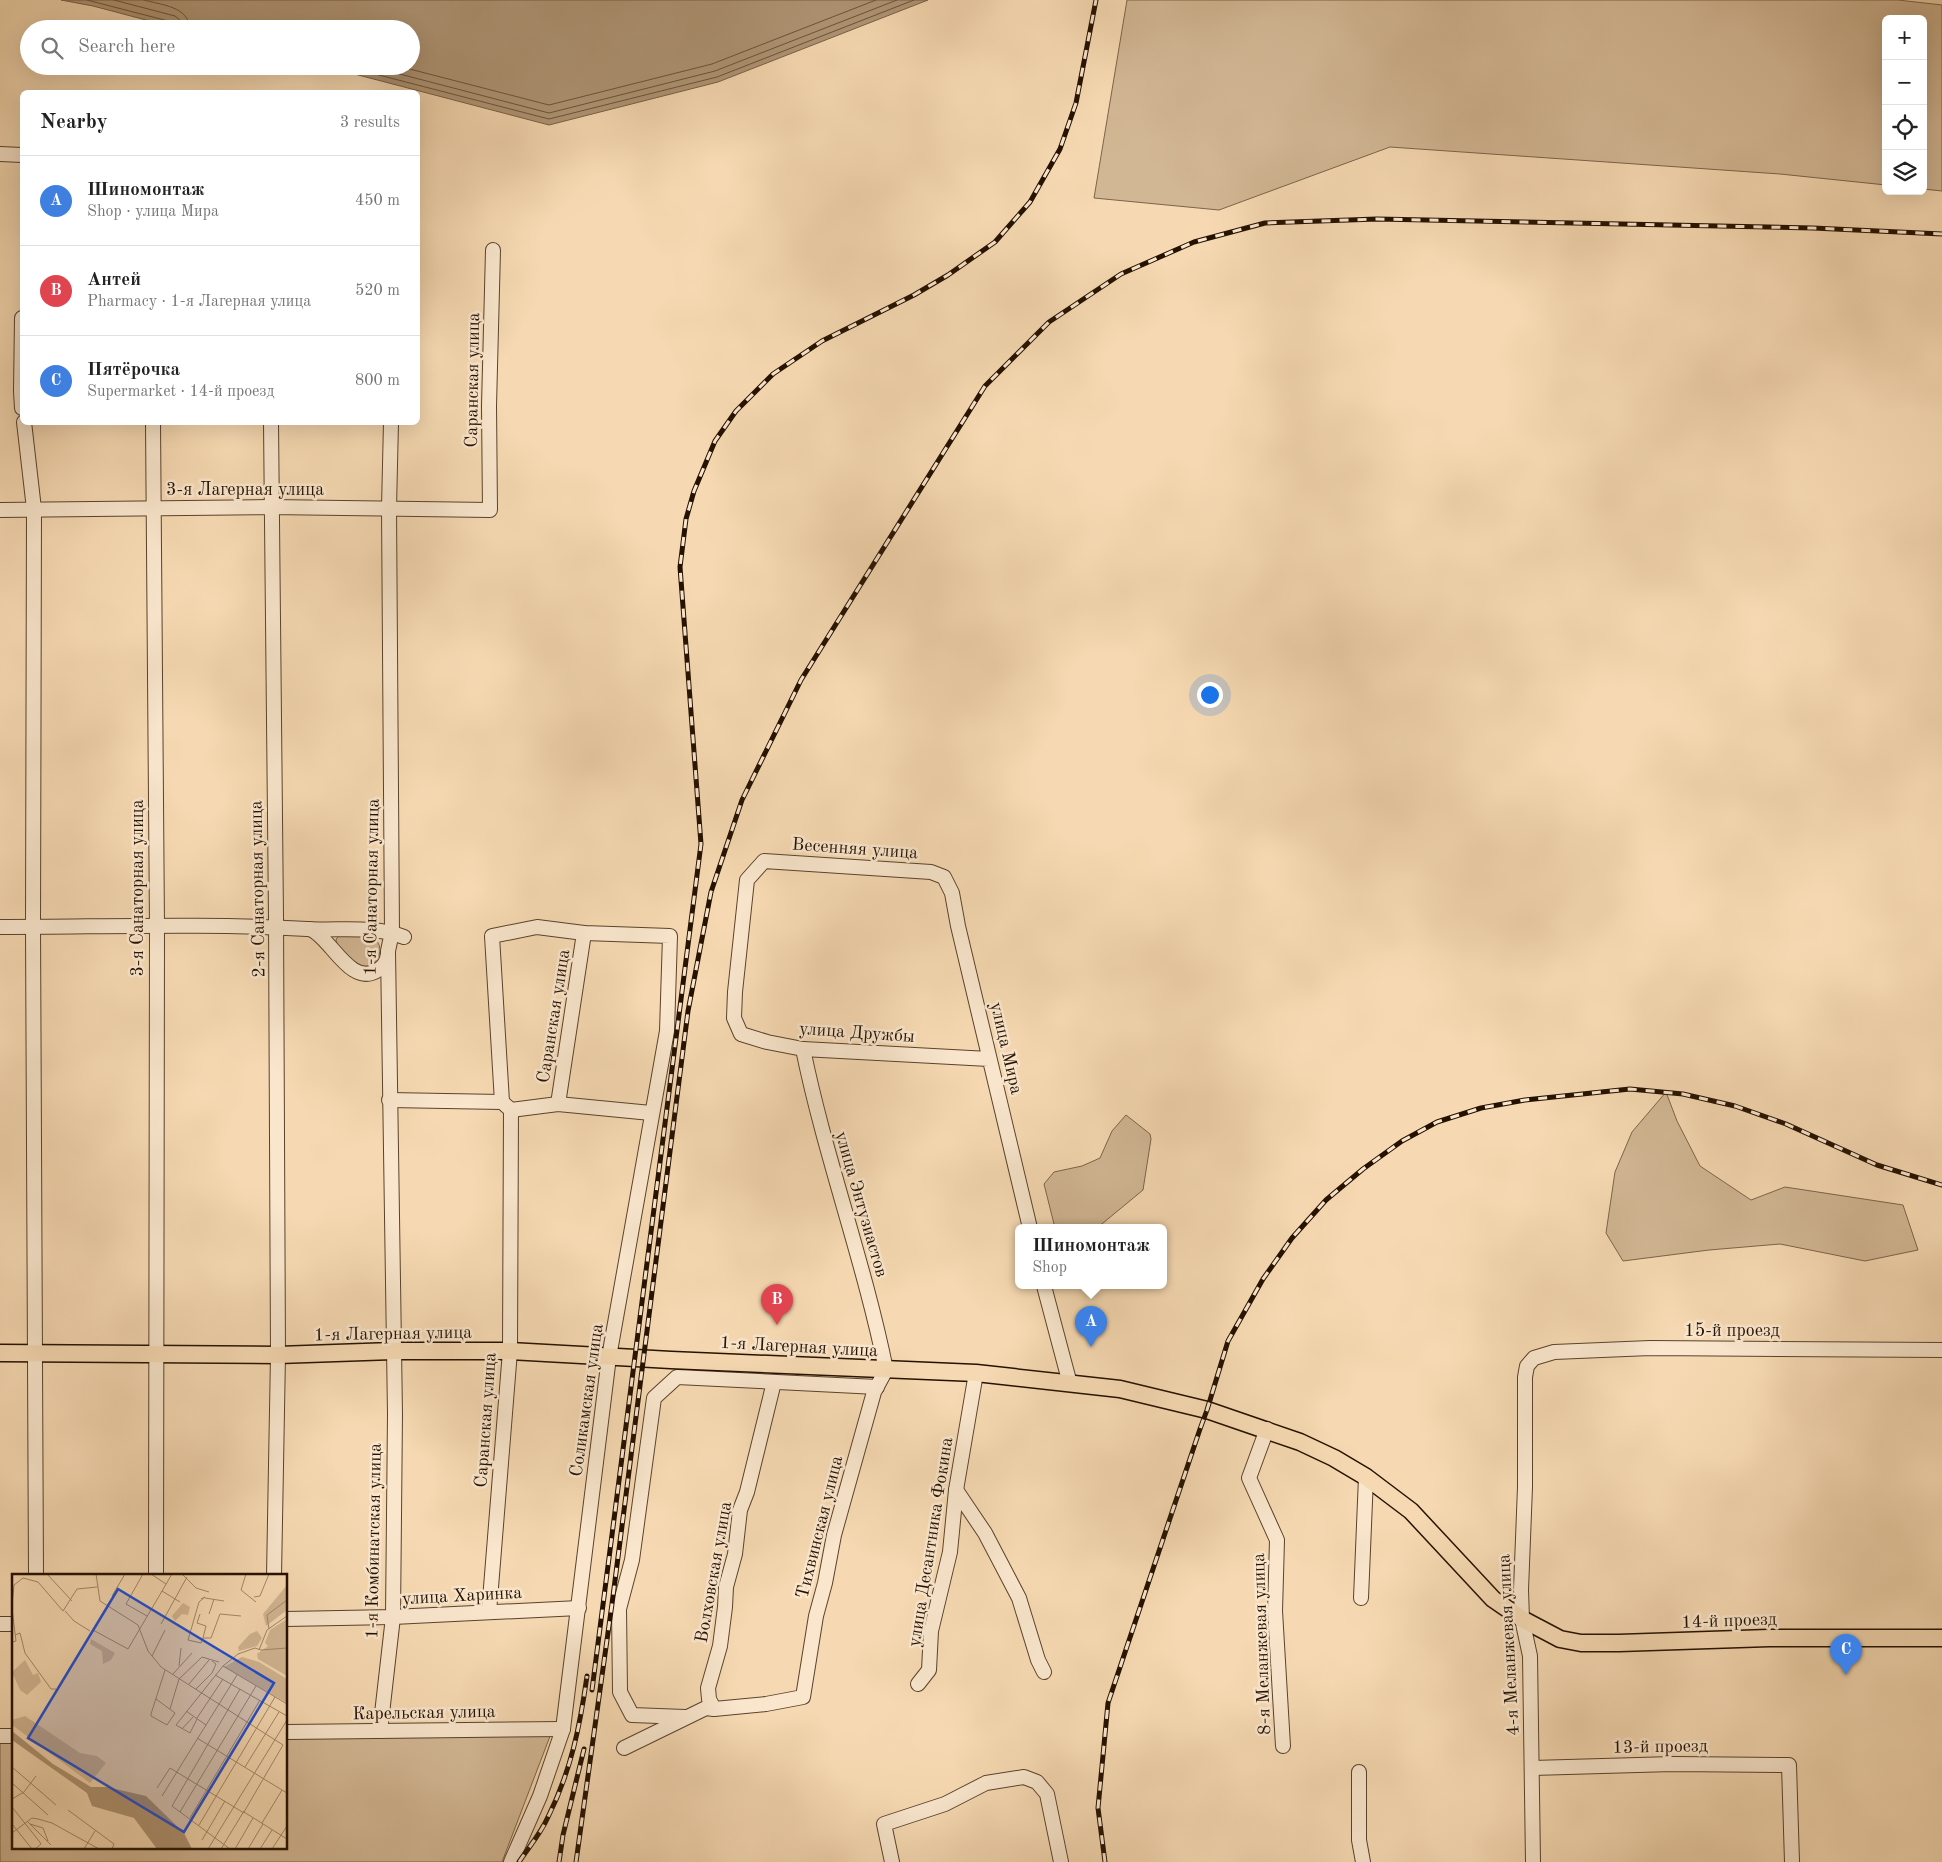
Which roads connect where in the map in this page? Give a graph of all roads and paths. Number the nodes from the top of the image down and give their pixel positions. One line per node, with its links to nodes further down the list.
1 (0, 154): 2 (street)
2 (20, 155)
3 (493, 250): 13 (street, Саранская улица)
4 (24, 425): 11 (street)
5 (153, 425): 9 (street, 3-я Санаторная улица)
6 (270, 425): 8 (street, 2-я Санаторная улица)
7 (391, 425): 10 (street, 1-я Санаторная улица)
8 (270, 507): 9 (street, 3-я Лагерная улица); 10 (street, 3-я Лагерная улица); 18 (street, 2-я Санаторная улица)
9 (153, 508): 11 (street, 3-я Лагерная улица); 17 (street, 3-я Санаторная улица)
10 (388, 508): 13 (street, 3-я Лагерная улица); 22 (street, 1-я Санаторная улица)
11 (34, 509): 12 (street, 3-я Лагерная улица); 16 (street)
12 (0, 510)
13 (490, 510)
14 (944, 877): 24 (street, Весенняя улица); 26 (street, улица Мира)
15 (0, 927): 16 (street)
16 (33, 927): 17 (street); 37 (street)
17 (157, 927): 18 (street); 38 (street, 3-я Санаторная улица)
18 (276, 927): 19 (street); 39 (street, 2-я Санаторная улица)
19 (309, 929): 20 (street); 23 (street)
20 (369, 930): 22 (street); 23 (street)
21 (584, 933): 28 (street, Саранская улица); 29 (street, Саранская улица); 30 (street, Соликамская улица)
22 (398, 935): 23 (street, 1-я Санаторная улица)
23 (388, 951): 27 (street, 1-я Санаторная улица)
24 (734, 1018): 25 (street, улица Дружбы)
25 (804, 1048): 26 (street, улица Дружбы); 42 (street, улица Энтузиастов)
26 (990, 1059): 31 (street, улица Мира)
27 (389, 1100): 29 (street); 34 (street, 1-я Санаторная улица)
28 (558, 1104): 29 (street); 30 (street)
29 (506, 1106): 35 (street, Саранская улица)
30 (651, 1113): 40 (street, Соликамская улица)
31 (1029, 1224)
32 (1045, 1289): 45 (street)
33 (1942, 1350): 41 (street, 15-й проезд)
34 (393, 1351): 35 (main road, 1-я Лагерная улица); 39 (main road, 1-я Лагерная улица); 56 (street, 1-я Комбинатская улица)
35 (510, 1351): 40 (main road, 1-я Лагерная улица); 55 (street, Саранская улица)
36 (0, 1353): 37 (main road, 1-я Лагерная улица)
37 (35, 1353): 38 (main road, 1-я Лагерная улица); 50 (street)
38 (156, 1354): 39 (main road, 1-я Лагерная улица); 51 (street, 3-я Санаторная улица)
39 (278, 1355): 52 (street, 2-я Санаторная улица)
40 (609, 1357): 42 (main road, 1-я Лагерная улица); 54 (street, Соликамская улица)
41 (1527, 1366): 58 (street, 4-я Меланжевая улица)
42 (886, 1370): 43 (main road, 1-я Лагерная улица); 46 (street, Тихвинская улица)
43 (976, 1373): 45 (main road, 1-я Лагерная улица); 49 (street, улица Десантника Фокина)
44 (774, 1382): 46 (street); 62 (street, Волховская улица); 63 (street)
45 (1070, 1384): 47 (main road, 1-я Лагерная улица)
46 (876, 1387): 62 (street, Тихвинская улица)
47 (1267, 1430): 48 (main road, 1-я Лагерная улица); 67 (street, 8-я Меланжевая улица)
48 (1366, 1477): 53 (street); 58 (main road, 1-я Лагерная улица)
49 (956, 1490): 60 (street); 61 (street, улица Десантника Фокина)
50 (36, 1574)
51 (156, 1574)
52 (274, 1574)
53 (1361, 1598)
54 (578, 1608): 55 (street, улица Харинка); 64 (street, Соликамская улица)
55 (489, 1612): 56 (street, улица Харинка)
56 (393, 1617): 57 (street, улица Харинка); 65 (street, 1-я Комбинатская улица)
57 (288, 1619)
58 (1522, 1619): 59 (main road, 14-й проезд); 69 (street, 4-я Меланжевая улица)
59 (1942, 1638)
60 (1044, 1672)
61 (918, 1684)
62 (714, 1709): 63 (street)
63 (686, 1717): 68 (street)
64 (563, 1729): 65 (street, Карельская улица); 71 (street, Соликамская улица)
65 (380, 1731): 66 (street, Карельская улица)
66 (288, 1732)
67 (1283, 1746)
68 (624, 1748)
69 (1532, 1768): 75 (street, 4-я Меланжевая улица); 76 (street, 13-й проезд)
70 (1359, 1772): 74 (street)
71 (511, 1862)
72 (892, 1862): 73 (street)
73 (1061, 1862)
74 (1363, 1862)
75 (1533, 1862)
76 (1792, 1862)

